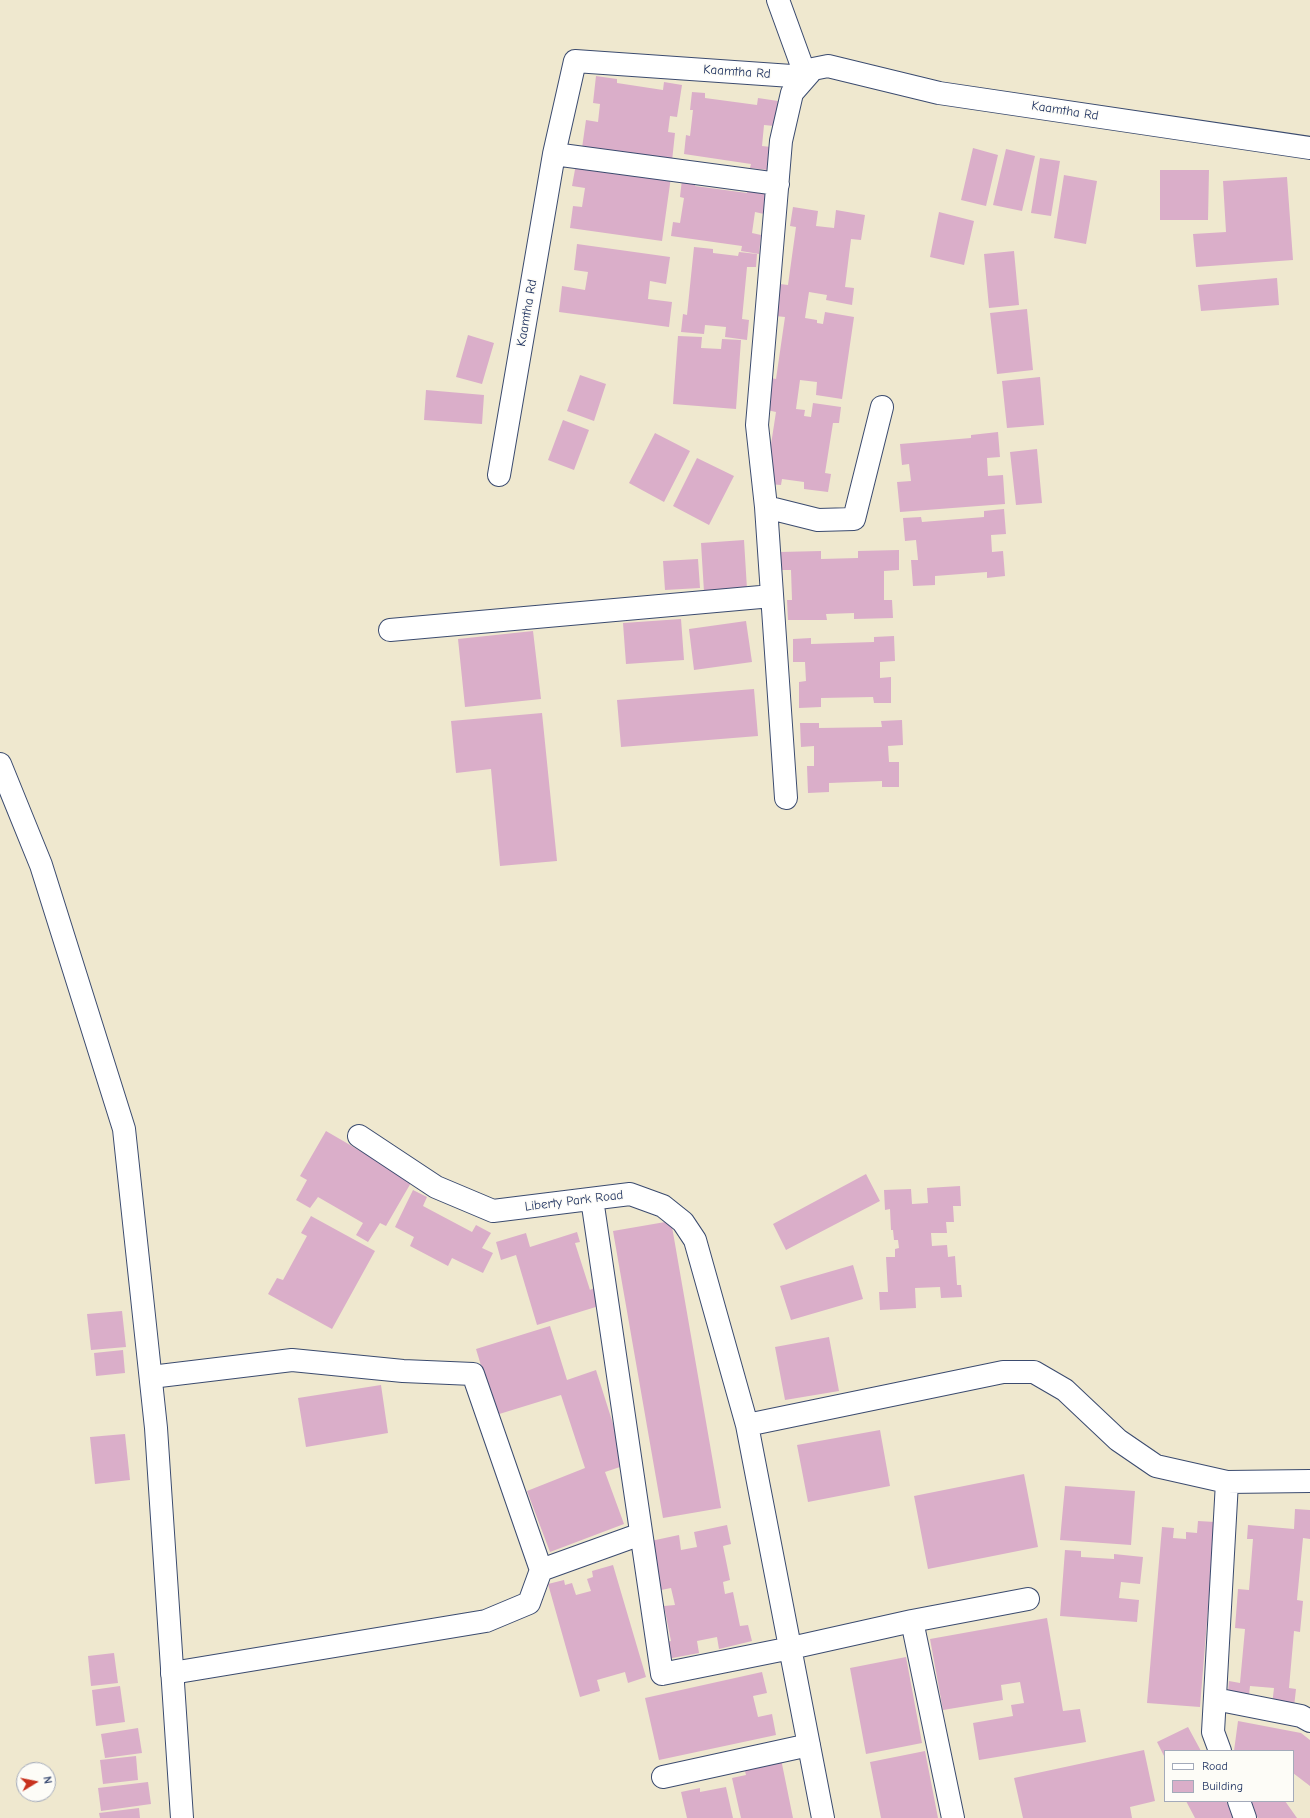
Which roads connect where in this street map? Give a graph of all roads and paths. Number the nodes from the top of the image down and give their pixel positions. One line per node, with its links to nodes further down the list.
1 (778, 0): 2 (street)
2 (806, 77): 3 (street, Kaamtha Rd); 4 (street, Kaamtha Rd); 5 (street)
3 (1310, 148)
4 (554, 154): 5 (street); 7 (street, Kaamtha Rd)
5 (778, 184): 8 (street)
6 (882, 407): 8 (street)
7 (499, 475)
8 (766, 507): 9 (street)
9 (772, 596): 10 (street); 12 (street)
10 (390, 630)
11 (0, 764): 15 (street)
12 (786, 798)
13 (359, 1136): 14 (street, Liberty Park Road)
14 (592, 1199): 16 (street, Liberty Park Road); 19 (street)
15 (151, 1377): 20 (street); 24 (street)
16 (747, 1425): 18 (street); 23 (street, Liberty Park Road)
17 (1310, 1481): 18 (street)
18 (1227, 1482): 25 (street)
19 (641, 1534): 20 (street); 23 (street)
20 (541, 1570): 24 (street)
21 (1028, 1599): 22 (street)
22 (912, 1621): 23 (street); 33 (street)
23 (791, 1648): 27 (street, Liberty Park Road)
24 (172, 1673): 31 (street)
25 (1215, 1699): 26 (street); 28 (street)
26 (1310, 1721)
27 (810, 1745): 29 (street); 32 (street, Liberty Park Road)
28 (1220, 1750)
29 (663, 1777)
30 (1239, 1802): 34 (street)
31 (182, 1818)
32 (823, 1818)
33 (953, 1818)
34 (1245, 1818)

